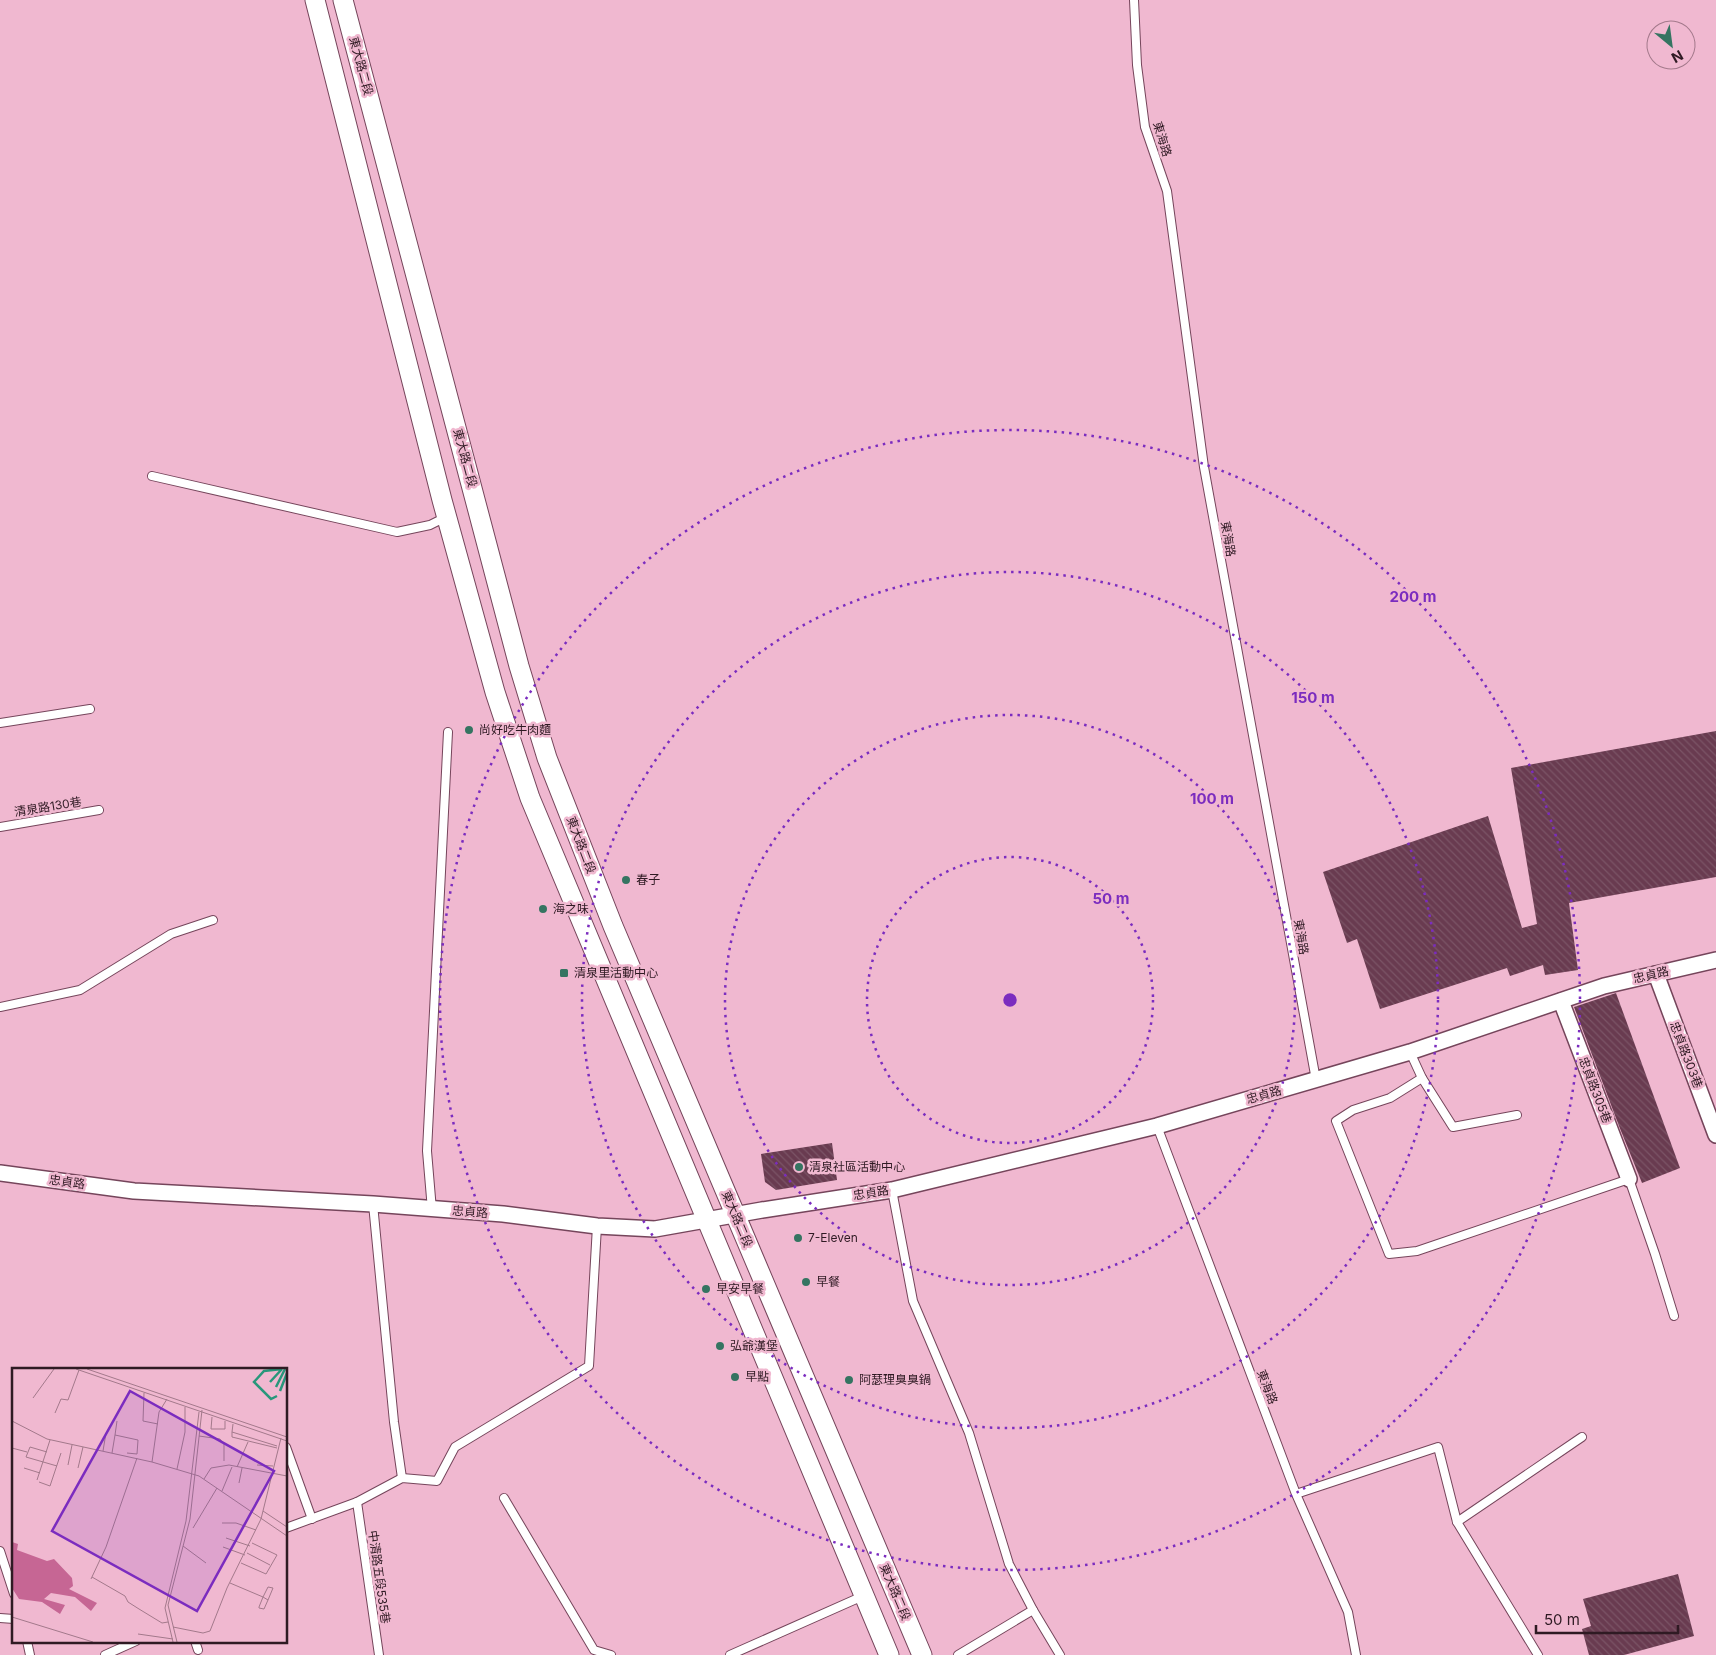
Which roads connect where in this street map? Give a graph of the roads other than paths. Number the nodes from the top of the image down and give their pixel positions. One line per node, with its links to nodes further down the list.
1 (315, 0): 6 (street)
2 (343, 0): 5 (street, 東大路二段)
3 (1134, 0): 19 (lane, 東海路)
4 (152, 476): 6 (lane)
5 (474, 490): 6 (street); 28 (street, 東大路二段)
6 (444, 509): 29 (street)
7 (90, 709): 8 (lane)
8 (0, 724)
9 (448, 732): 27 (lane)
10 (100, 810): 11 (lane, 清泉路130巷)
11 (0, 827)
12 (213, 920): 16 (lane)
13 (1716, 960): 14 (street, 忠貞路)
14 (1656, 974): 15 (street, 忠貞路); 22 (street, 忠貞路303巷)
15 (1561, 1001): 17 (street, 忠貞路); 24 (street, 忠貞路305巷)
16 (0, 1007)
17 (1410, 1052): 18 (lane); 19 (street, 忠貞路)
18 (1422, 1078): 20 (lane); 24 (lane)
19 (1316, 1080): 21 (street, 忠貞路)
20 (1517, 1115)
21 (1157, 1126): 25 (street, 忠貞路); 35 (lane, 東海路)
22 (1716, 1136)
23 (0, 1173): 26 (street, 忠貞路)
24 (1629, 1179): 31 (lane)
25 (892, 1190): 28 (street, 忠貞路); 44 (lane)
26 (372, 1204): 27 (street, 忠貞路); 34 (lane)
27 (432, 1210): 30 (street, 忠貞路)
28 (735, 1215): 29 (street, 忠貞路); 55 (street, 東大路二段)
29 (707, 1219): 30 (street, 忠貞路); 43 (street)
30 (597, 1226): 34 (lane)
31 (1674, 1316)
32 (1582, 1437): 39 (lane)
33 (288, 1453): 38 (lane)
34 (402, 1478): 37 (lane)
35 (1296, 1494): 39 (lane); 58 (lane, 東海路)
36 (504, 1498): 52 (lane)
37 (357, 1502): 38 (lane); 51 (lane, 中清路五段535巷)
38 (312, 1519): 40 (lane)
39 (1457, 1522): 59 (lane)
40 (288, 1527)
41 (0, 1551): 42 (lane)
42 (12, 1588)
43 (864, 1595): 53 (lane); 54 (street)
44 (1033, 1610): 56 (lane); 57 (lane)
45 (27, 1642): 49 (lane)
46 (134, 1642): 50 (lane)
47 (196, 1642): 48 (lane)
48 (198, 1650)
49 (30, 1655)
50 (105, 1655)
51 (379, 1655)
52 (611, 1655)
53 (730, 1655)
54 (889, 1655)
55 (922, 1655)
56 (958, 1655)
57 (1060, 1655)
58 (1356, 1655)
59 (1538, 1655)

